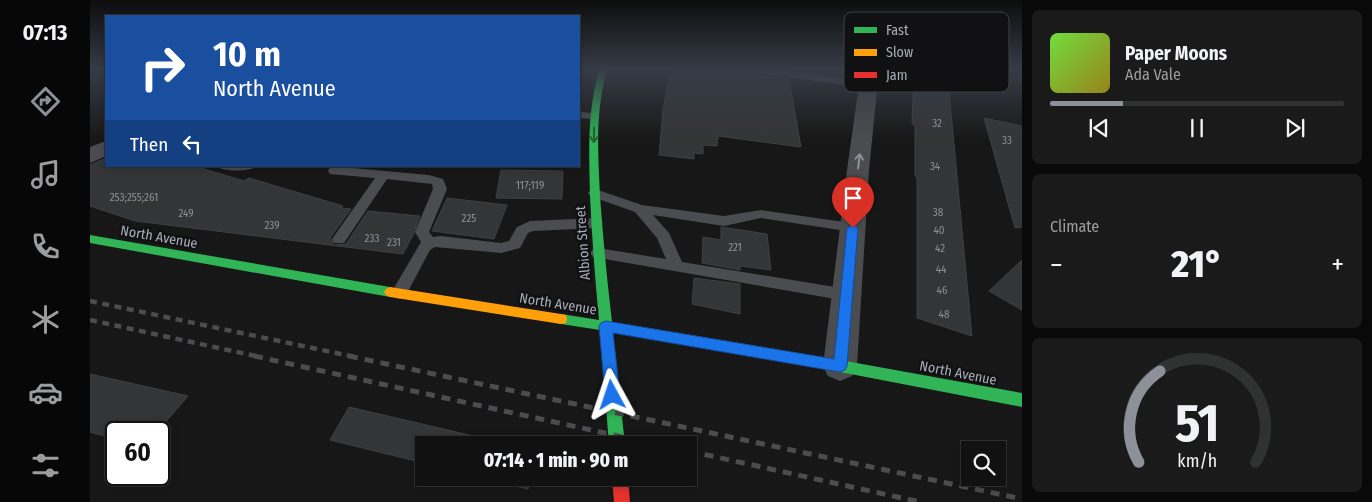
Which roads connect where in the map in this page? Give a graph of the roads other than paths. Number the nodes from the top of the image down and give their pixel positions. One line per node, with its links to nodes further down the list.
1 (596, 93): 4 (main road, Albion Street)
2 (867, 93): 12 (street, one-way to 2)
3 (580, 115): 4 (lane)
4 (594, 116): 9 (main road, Albion Street, one-way to 9)
5 (105, 148): 6 (street)
6 (90, 156)
7 (337, 167): 8 (lane)
8 (384, 175): 14 (lane); 15 (lane)
9 (595, 193): 10 (lane); 11 (main road, Albion Street)
10 (640, 209): 12 (lane); 17 (lane)
11 (596, 223): 15 (lane); 16 (main road, Albion Street)
12 (853, 228): 19 (street)
13 (90, 239): 18 (main road, North Avenue)
14 (340, 239)
15 (428, 244): 18 (lane)
16 (598, 252): 17 (lane); 20 (main road, Albion Street)
17 (677, 267): 19 (lane)
18 (399, 293): 20 (main road, North Avenue)
19 (847, 295): 21 (street)
20 (606, 326): 21 (main road, North Avenue); 23 (main road, Albion Street)
21 (840, 366): 22 (main road, North Avenue)
22 (1022, 400)
23 (616, 436)
24 (621, 486): 25 (main road)
25 (622, 502)

